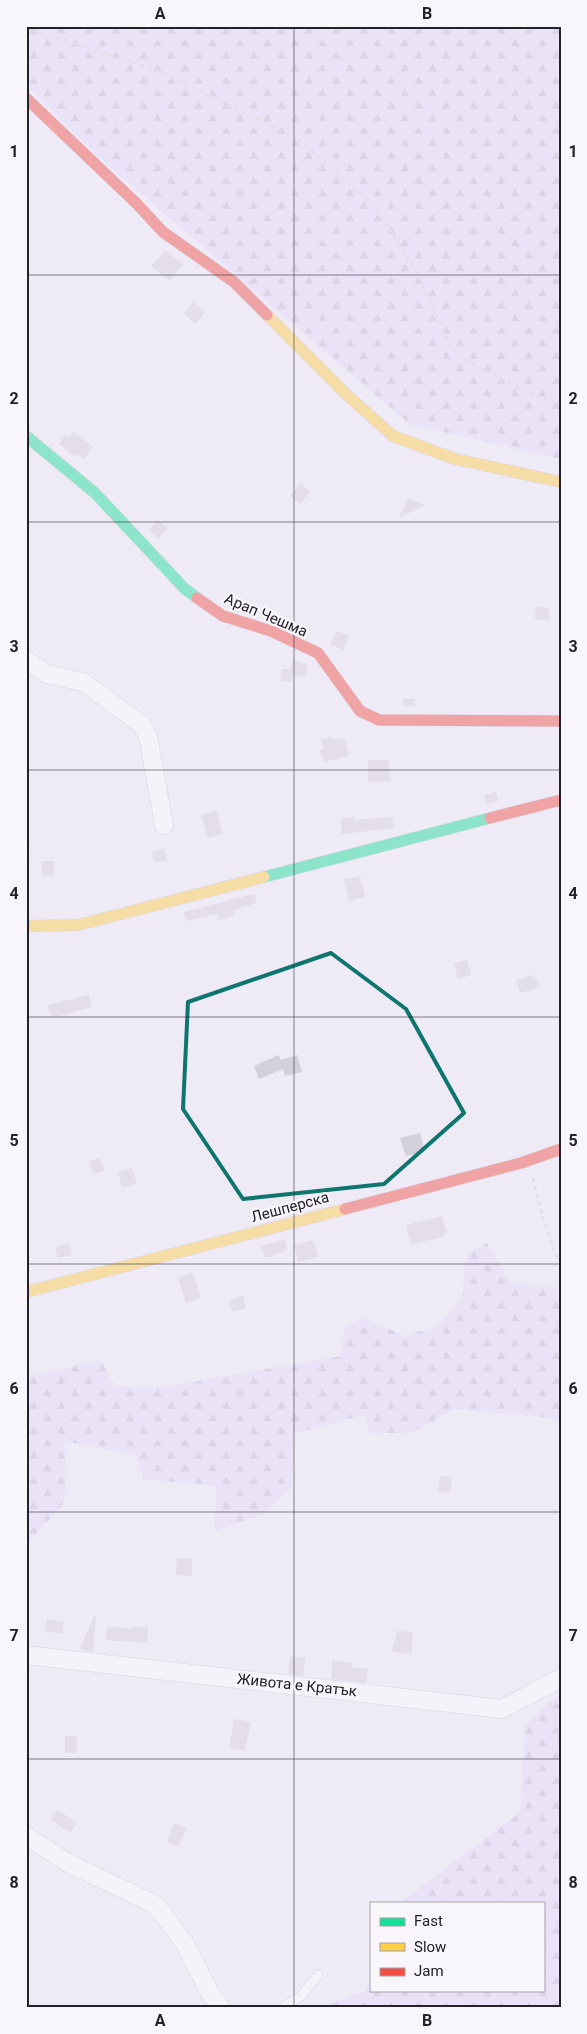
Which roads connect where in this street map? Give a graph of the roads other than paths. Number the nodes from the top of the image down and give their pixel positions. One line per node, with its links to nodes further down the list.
1 (26, 98): 3 (street)
2 (26, 436): 5 (street, Арап Чешма)
3 (561, 482)
4 (26, 660): 7 (street)
5 (561, 721)
6 (561, 800): 8 (street)
7 (164, 825)
8 (26, 926)
9 (561, 1149): 10 (street, Лешперска)
10 (26, 1292)
11 (26, 1655): 12 (street, Живота е Кратък)
12 (561, 1678)
13 (26, 1836): 15 (street)
14 (318, 1975): 16 (lane)
15 (221, 2008)
16 (282, 2008)

